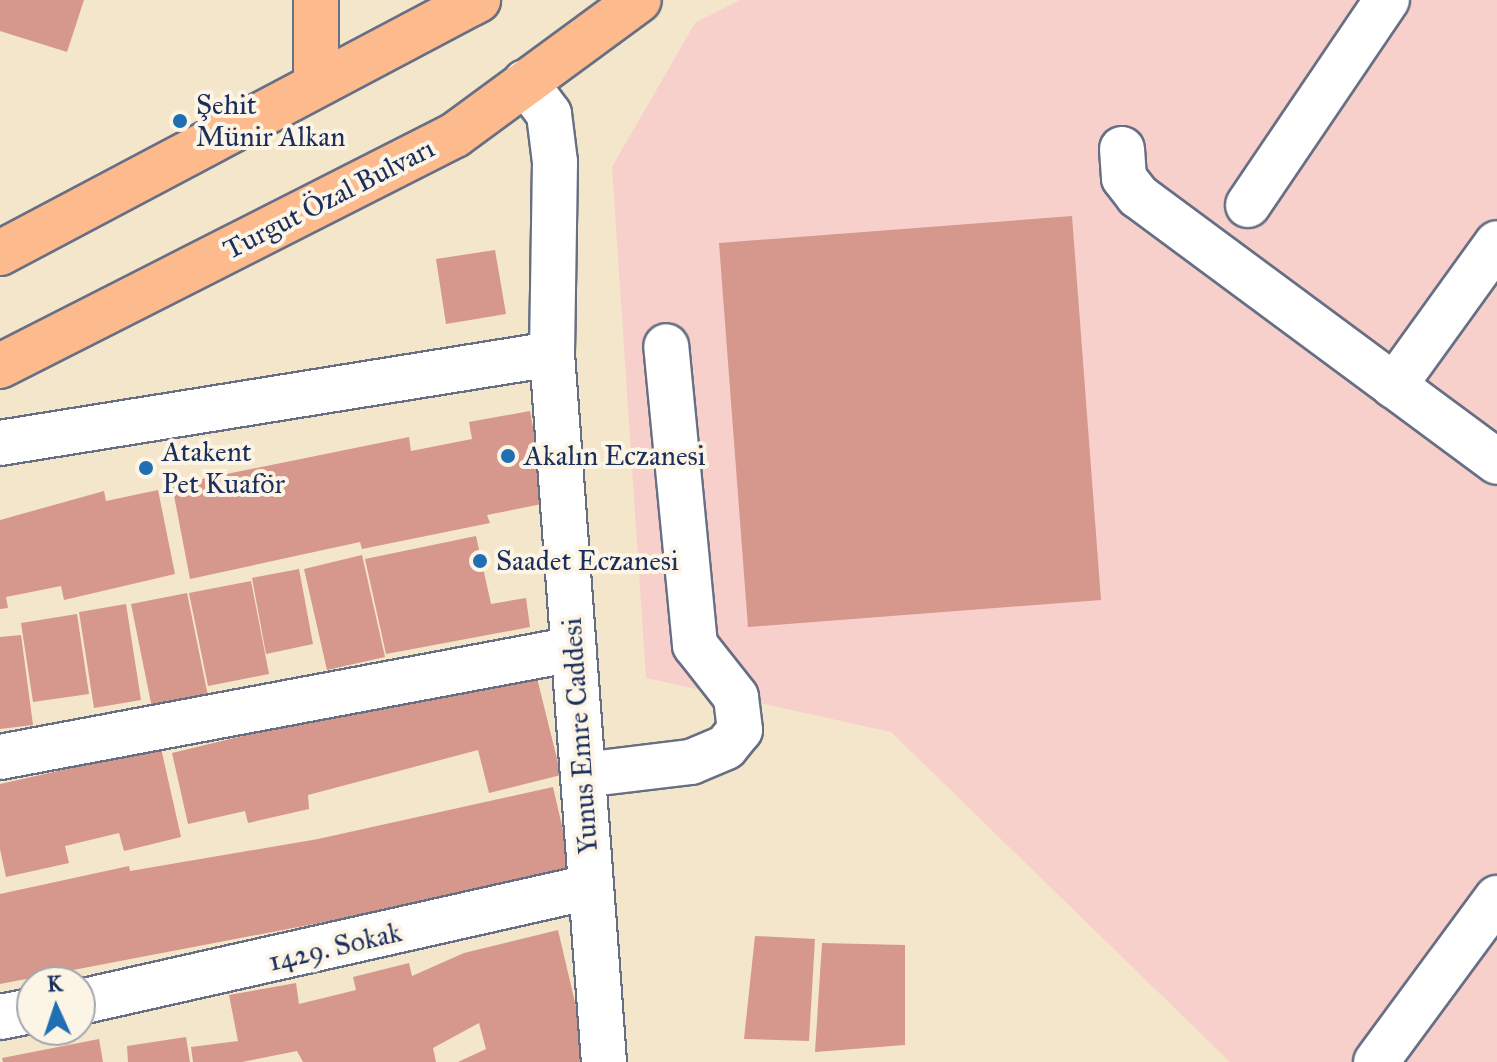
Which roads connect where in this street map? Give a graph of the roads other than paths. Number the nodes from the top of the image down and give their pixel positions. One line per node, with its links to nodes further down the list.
1 (316, 0): 6 (main road)
2 (478, 0): 6 (main road)
3 (639, 0): 5 (main road, Turgut Özal Bulvarı)
4 (1387, 0): 8 (street)
5 (525, 82): 12 (street, Yunus Emre Caddesi); 13 (main road, Turgut Özal Bulvarı)
6 (316, 85): 10 (main road)
7 (1122, 149): 14 (street)
8 (1248, 205)
9 (1497, 243): 14 (street)
10 (0, 253)
11 (666, 346): 19 (street)
12 (552, 354): 15 (street); 17 (street, Yunus Emre Caddesi)
13 (0, 366)
14 (1394, 386): 16 (street)
15 (0, 443)
16 (1497, 462)
17 (574, 649): 18 (street); 19 (street, Yunus Emre Caddesi)
18 (0, 757)
19 (583, 775): 20 (street, Yunus Emre Caddesi)
20 (590, 887): 22 (street, 1429. Sokak); 23 (street, Yunus Emre Caddesi)
21 (1497, 898): 24 (street)
22 (96, 998)
23 (604, 1062)
24 (1376, 1062)

